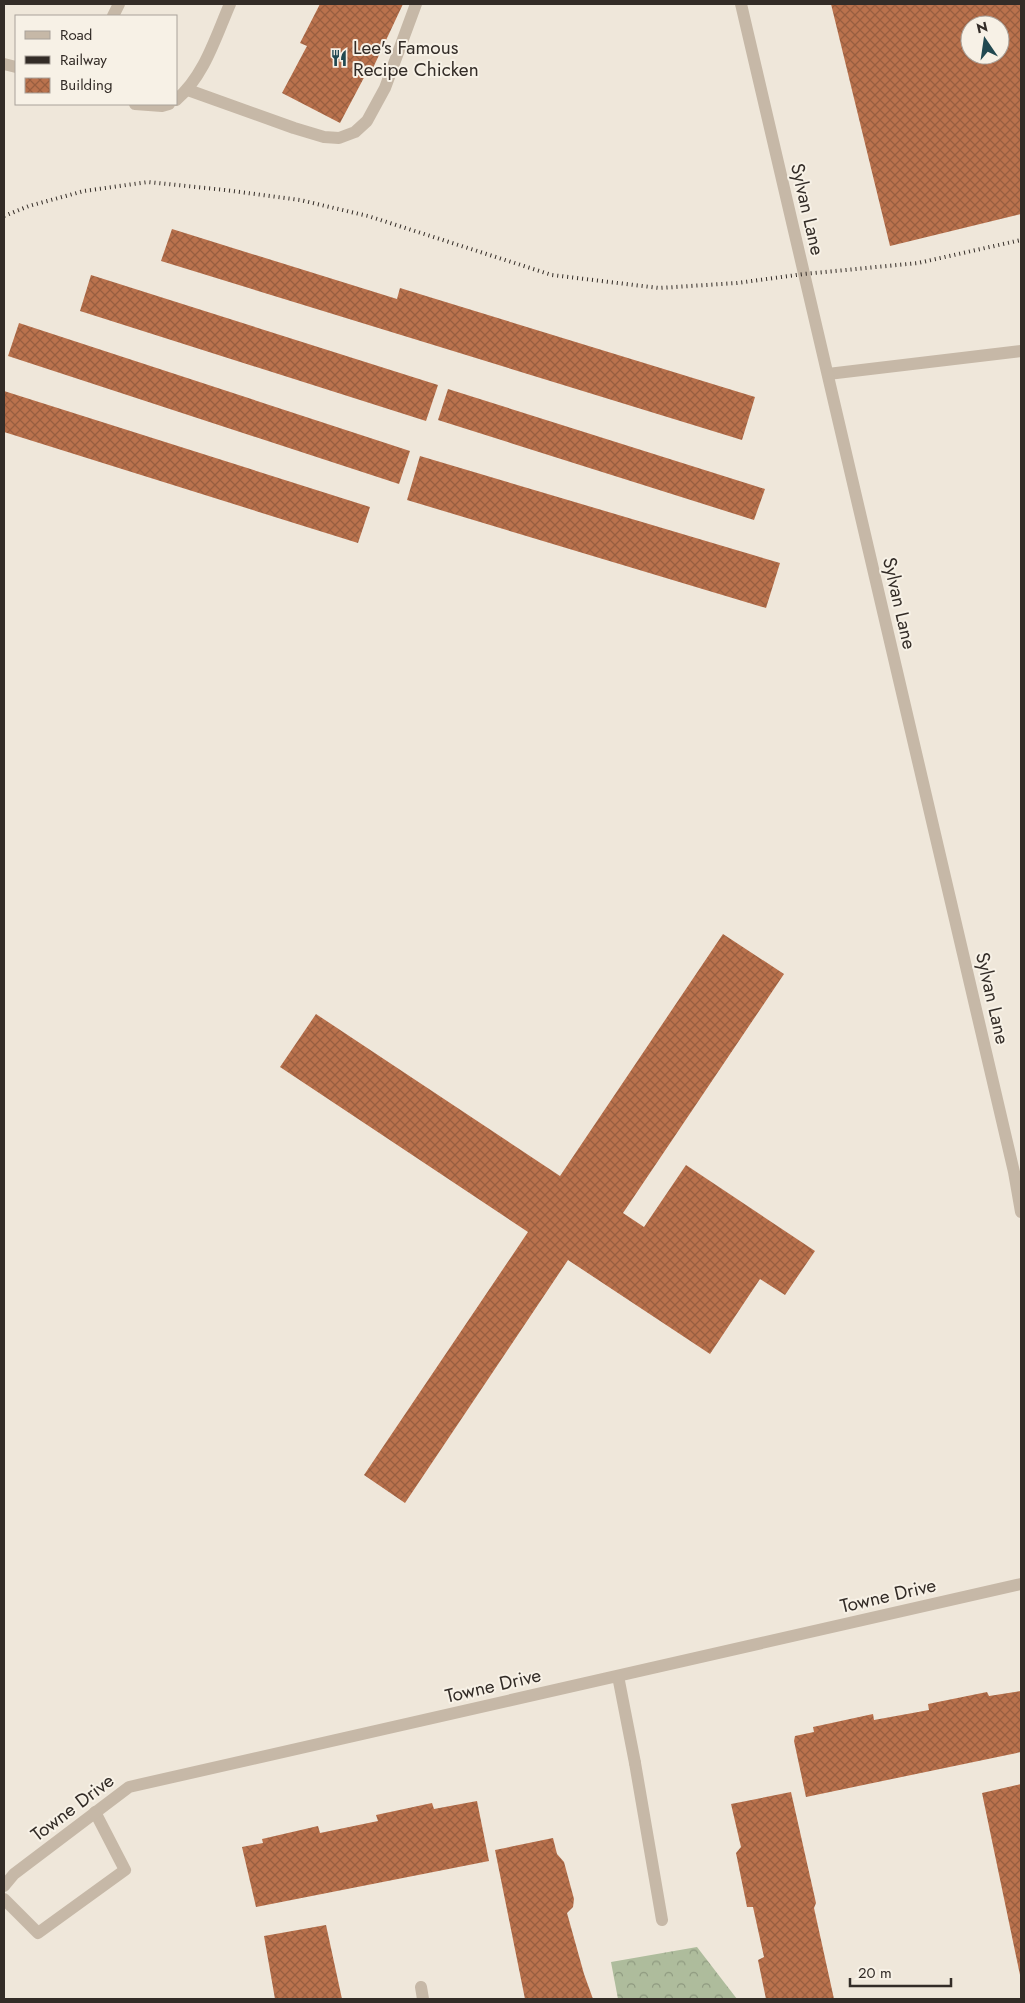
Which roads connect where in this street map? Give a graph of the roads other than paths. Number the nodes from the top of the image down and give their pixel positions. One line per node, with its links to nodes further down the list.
1 (230, 4): 4 (street)
2 (416, 4): 4 (street)
3 (741, 4): 9 (street, Sylvan Lane)
4 (188, 90): 5 (street)
5 (178, 98)
6 (148, 105): 7 (street)
7 (166, 105)
8 (1021, 351): 9 (street)
9 (828, 374): 10 (street, Sylvan Lane)
10 (1018, 1172): 11 (street, Sylvan Lane)
11 (1021, 1212)
12 (1021, 1584): 13 (street, Towne Drive)
13 (618, 1676): 14 (street, Towne Drive); 17 (street)
14 (95, 1812): 15 (street, Towne Drive); 16 (street)
15 (4, 1886)
16 (4, 1899)
17 (662, 1920)

